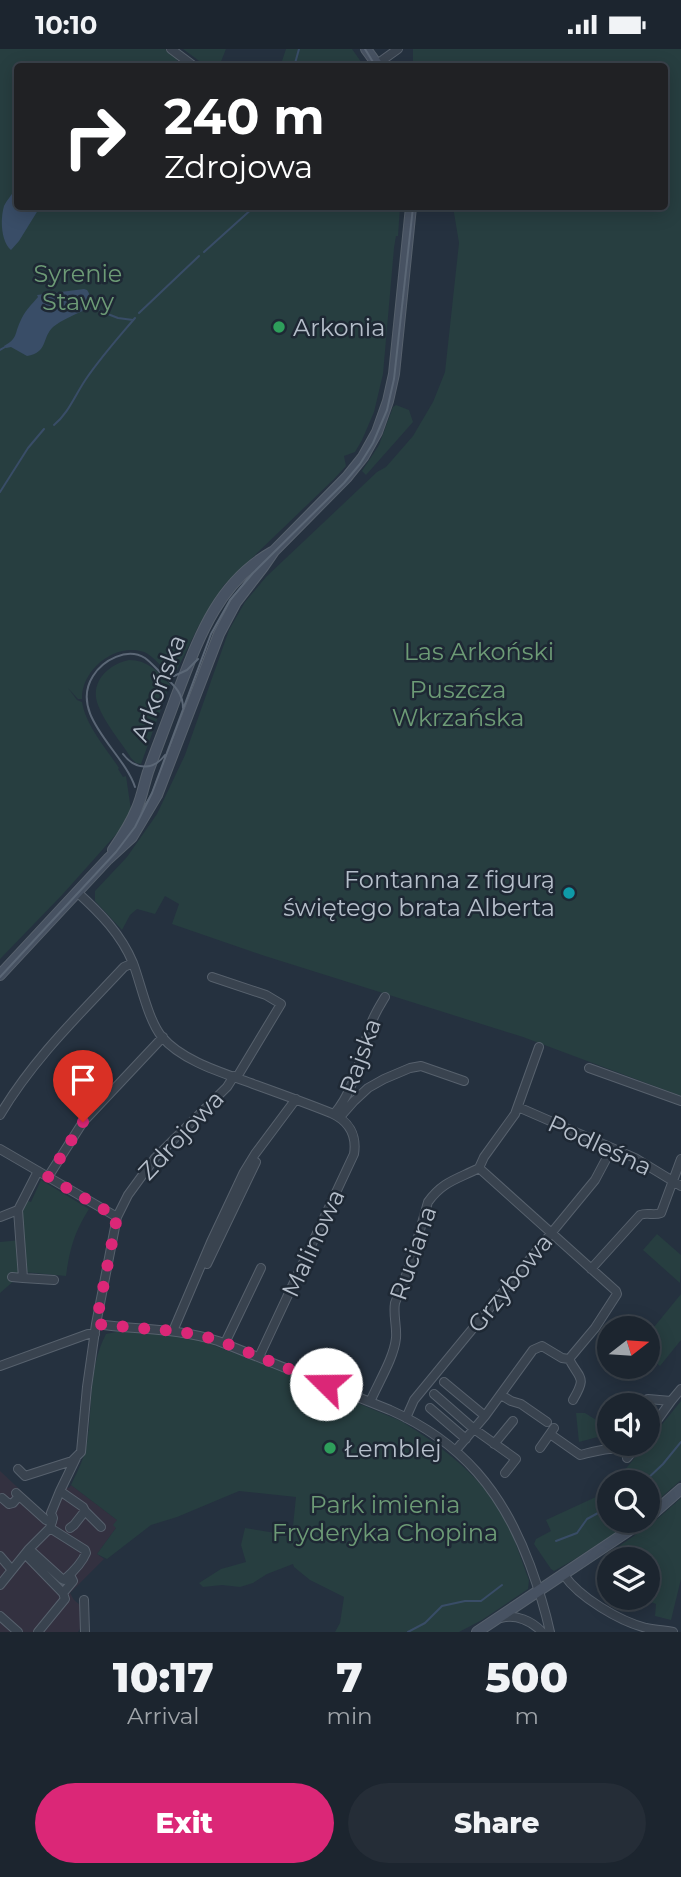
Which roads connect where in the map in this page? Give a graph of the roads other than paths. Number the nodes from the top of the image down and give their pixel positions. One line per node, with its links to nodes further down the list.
1 (171, 49): 3 (street)
2 (398, 49): 4 (street)
3 (190, 63)
4 (380, 63)
5 (411, 210): 6 (street, Arkońska)
6 (274, 551): 7 (street, Arkońska); 7 (street, Arkońska)
7 (108, 859): 8 (street, Arkońska)
8 (78, 892): 9 (street); 10 (street, Arkońska)
9 (133, 963): 13 (street); 21 (street)
10 (0, 975)
11 (212, 977): 16 (street, Zdrojowa)
12 (385, 997): 22 (street, Rajska)
13 (163, 1037): 16 (street); 28 (street)
14 (539, 1047): 20 (street, Podleśna)
15 (589, 1068): 19 (street)
16 (235, 1077): 18 (street); 32 (street, Zdrojowa)
17 (464, 1081): 22 (street, Rajska)
18 (296, 1100): 22 (street); 40 (street)
19 (681, 1101)
20 (518, 1107): 23 (street, Podleśna); 26 (street, Podleśna)
21 (0, 1115)
22 (337, 1116): 43 (street, Malinowa)
23 (612, 1148): 29 (street, Podleśna); 33 (street, Grzybowa)
24 (0, 1149): 27 (street)
25 (681, 1159): 29 (street)
26 (479, 1168): 33 (street); 54 (street, Ruciana)
27 (38, 1171): 28 (street); 30 (street)
28 (48, 1177): 32 (street)
29 (677, 1183): 35 (street)
30 (18, 1210): 31 (street); 37 (street)
31 (0, 1217)
32 (117, 1217): 39 (street, Zdrojowa)
33 (551, 1233): 35 (street); 59 (street, Grzybowa)
34 (261, 1268): 42 (street)
35 (591, 1269): 44 (street)
36 (12, 1277): 37 (street)
37 (23, 1278): 38 (street)
38 (54, 1280)
39 (96, 1324): 40 (street); 41 (street, Zdrojowa)
40 (173, 1331): 42 (street)
41 (95, 1334): 45 (street); 68 (street, Zdrojowa)
42 (225, 1343): 43 (street)
43 (260, 1357): 54 (street)
44 (569, 1359): 49 (street); 51 (street)
45 (0, 1366)
46 (444, 1382): 57 (street)
47 (681, 1389): 53 (street)
48 (434, 1394): 62 (street)
49 (501, 1395): 55 (street); 57 (street)
50 (527, 1395): 55 (street)
51 (573, 1400)
52 (660, 1400): 53 (street)
53 (671, 1401): 58 (street)
54 (370, 1402): 59 (street)
55 (521, 1404): 61 (street)
56 (430, 1408): 63 (street)
57 (485, 1416): 62 (street)
58 (660, 1416)
59 (406, 1417): 66 (street)
60 (513, 1422): 64 (street)
61 (550, 1428): 65 (street); 67 (street)
62 (474, 1429): 63 (street); 64 (street)
63 (466, 1439): 66 (street)
64 (494, 1444): 70 (street)
65 (540, 1448)
66 (456, 1450): 86 (street)
67 (597, 1451)
68 (76, 1458): 69 (street); 72 (street, Zdrojowa)
69 (18, 1469)
70 (505, 1473)
71 (681, 1489): 74 (street)
72 (60, 1491): 75 (street); 76 (street, Zdrojowa)
73 (5, 1504): 76 (street)
74 (660, 1507)
75 (85, 1511): 77 (street); 78 (street)
76 (52, 1523): 78 (street); 80 (street)
77 (101, 1527)
78 (67, 1532): 83 (street)
79 (625, 1533): 84 (street)
80 (27, 1552): 82 (street); 83 (street); 87 (street)
81 (0, 1556): 82 (street)
82 (12, 1570): 85 (street)
83 (70, 1574): 87 (street)
84 (564, 1575): 86 (street); 97 (street)
85 (0, 1585)
86 (540, 1591): 90 (street); 96 (street)
87 (64, 1593): 92 (street)
88 (84, 1600): 93 (street)
89 (0, 1616): 91 (street)
90 (492, 1622): 94 (street); 95 (street)
91 (18, 1632)
92 (38, 1632)
93 (85, 1632)
94 (477, 1632)
95 (542, 1632)
96 (550, 1632)
97 (673, 1632)

